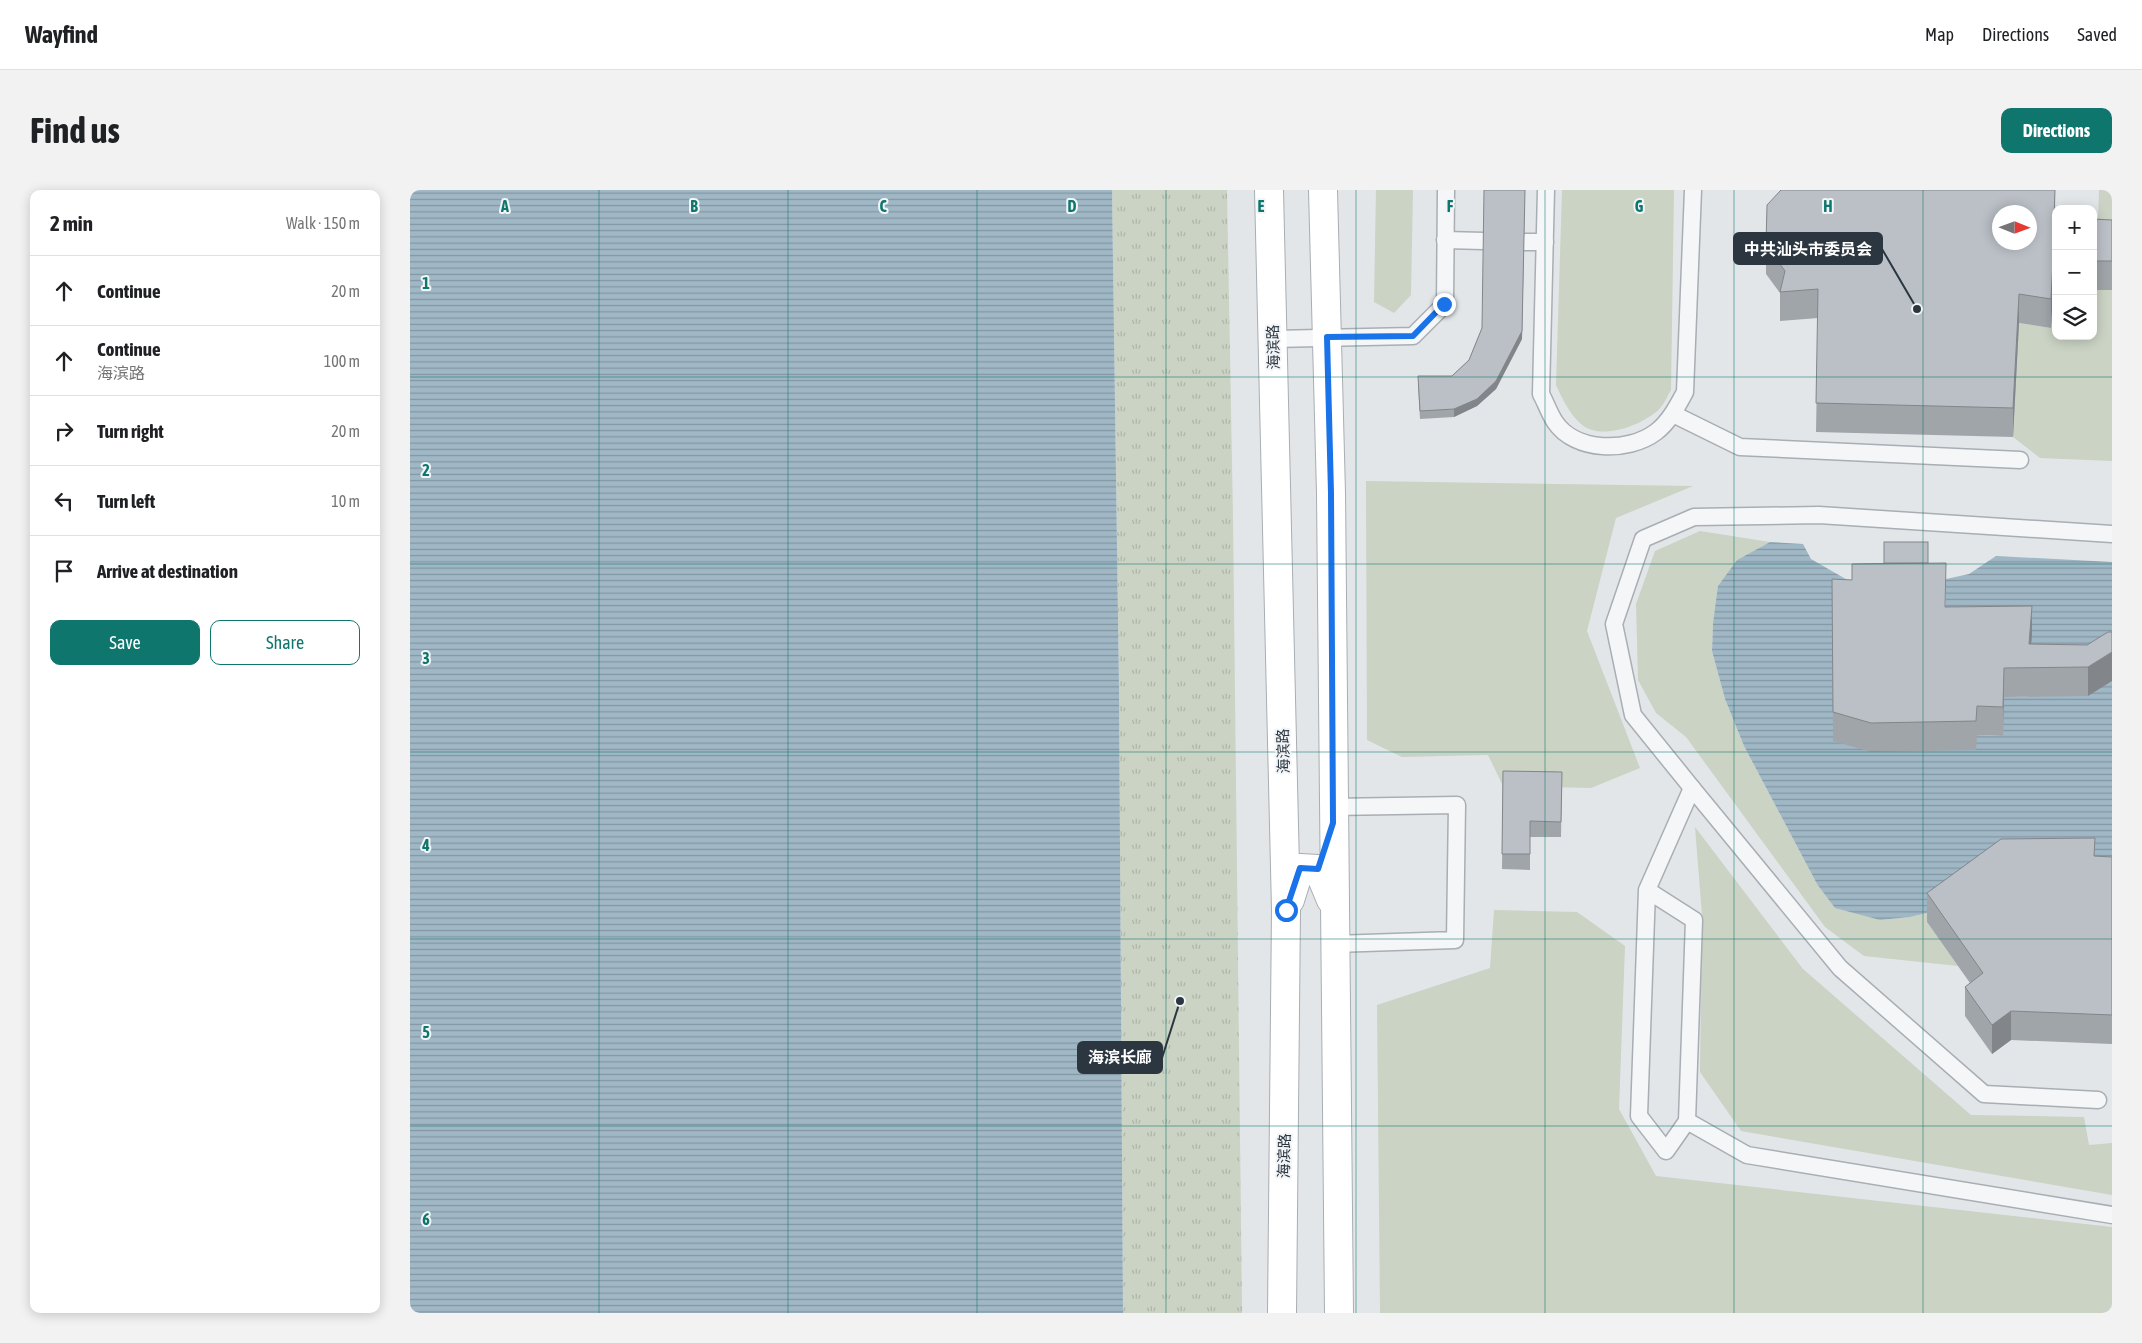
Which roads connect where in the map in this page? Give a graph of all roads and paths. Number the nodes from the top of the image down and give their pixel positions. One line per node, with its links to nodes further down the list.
1 (1269, 190): 11 (main road, 海滨路)
2 (1323, 190): 10 (main road)
3 (1446, 190): 6 (lane)
4 (1546, 190): 9 (lane)
5 (1693, 190): 12 (lane)
6 (1445, 240): 7 (lane); 10 (lane)
7 (1484, 241)
8 (1524, 242): 9 (lane)
9 (1546, 242): 12 (lane)
10 (1327, 337): 11 (lane); 16 (main road)
11 (1273, 339): 17 (main road, 海滨路)
12 (1673, 414): 13 (lane)
13 (2020, 460)
14 (2112, 534): 15 (lane)
15 (1692, 788): 19 (lane); 23 (lane)
16 (1333, 815): 18 (main road); 20 (main road); 22 (lane)
17 (1284, 822): 18 (main road); 21 (main road, 海滨路)
18 (1309, 869): 20 (main road); 21 (main road)
19 (1647, 890): 24 (lane); 24 (lane)
20 (1333, 906): 22 (main road)
21 (1286, 910): 26 (main road, 海滨路)
22 (1334, 944): 27 (main road)
23 (2098, 1100)
24 (1687, 1121): 25 (lane)
25 (2112, 1215)
26 (1282, 1313)
27 (1339, 1313)

